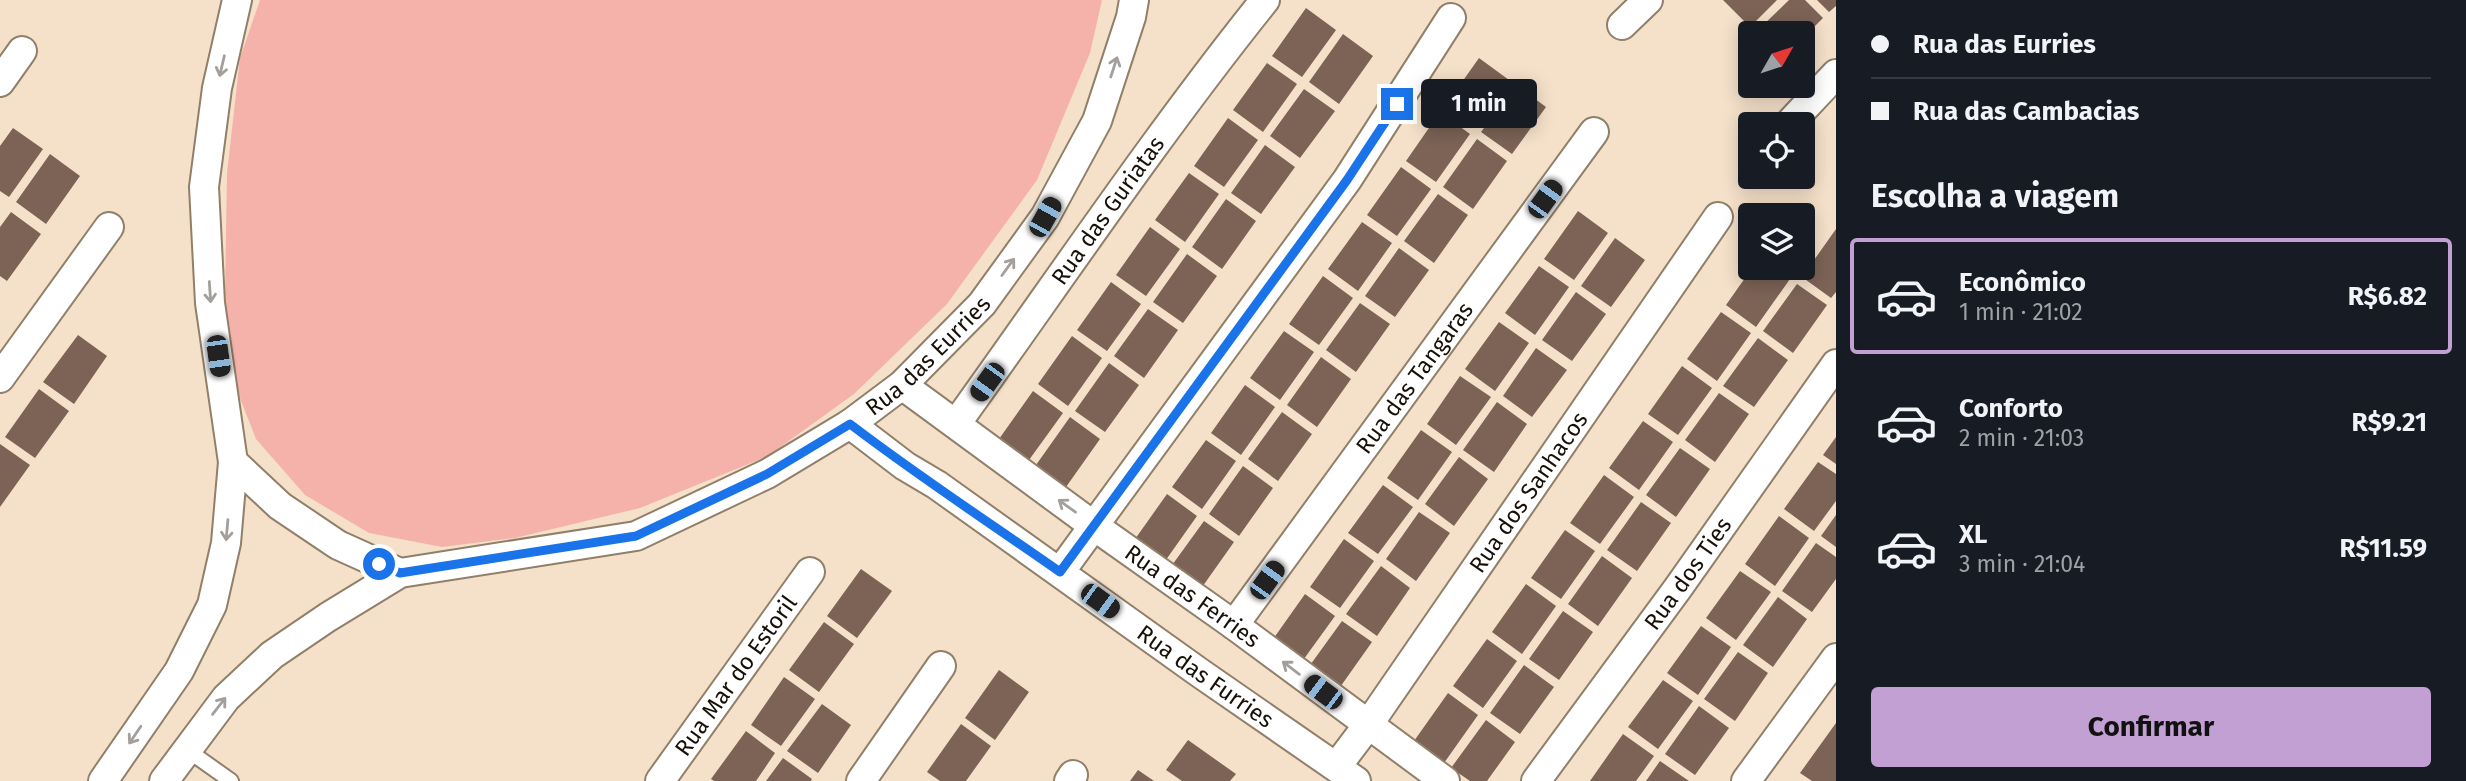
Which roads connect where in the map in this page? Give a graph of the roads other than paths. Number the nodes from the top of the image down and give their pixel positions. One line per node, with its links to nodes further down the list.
1 (237, 0): 19 (street, one-way to 19)
2 (1134, 0): 16 (street, Rua das Eurries, one-way to 2)
3 (1265, 0): 17 (street, Rua das Guriatas)
4 (1648, 0): 6 (street)
5 (1451, 18): 20 (street)
6 (1622, 25)
7 (22, 51): 9 (street)
8 (1836, 74): 10 (street)
9 (0, 82)
10 (1800, 112)
11 (1594, 132): 24 (street, Rua das Tangaras)
12 (1718, 217): 27 (street, Rua dos Sanhacos)
13 (109, 227): 15 (street)
14 (1836, 364): 36 (street, Rua dos Ties)
15 (0, 378)
16 (902, 385): 17 (street, Rua das Ferries); 18 (street, Rua das Eurries)
17 (948, 419): 20 (street, Rua das Ferries, one-way to 17)
18 (850, 424): 22 (street, Rua das Furries); 23 (street, Rua das Eurries)
19 (233, 462): 23 (street); 30 (street, one-way to 30)
20 (1094, 526): 22 (street); 24 (street, Rua das Ferries)
21 (810, 572): 33 (street, Rua Mar do Estoril)
22 (1060, 572): 29 (street, Rua das Furries)
23 (400, 573): 28 (street, one-way to 23)
24 (1234, 625): 27 (street, Rua das Ferries, one-way to 24)
25 (1836, 658): 37 (street)
26 (941, 666): 34 (street)
27 (1368, 725): 29 (street, Rua dos Sanhacos); 35 (street, Rua das Ferries)
28 (186, 750): 31 (street); 32 (lane)
29 (1347, 774)
30 (103, 781)
31 (164, 781)
32 (230, 781)
33 (660, 781)
34 (860, 781)
35 (1445, 781)
36 (1536, 781)
37 (1746, 781)

